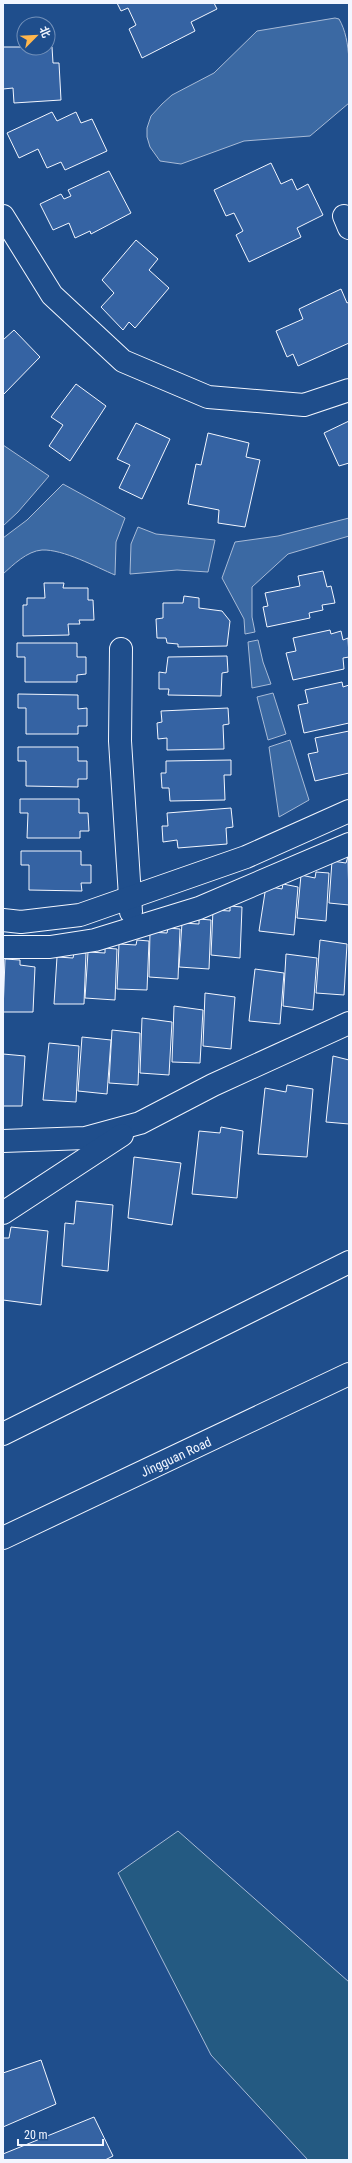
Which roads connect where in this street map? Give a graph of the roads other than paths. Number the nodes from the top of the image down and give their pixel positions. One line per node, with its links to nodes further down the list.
1 (3, 216): 2 (street)
2 (349, 390)
3 (121, 649): 6 (street)
4 (349, 811): 6 (street)
5 (349, 844): 8 (street)
6 (129, 899): 7 (street); 8 (street)
7 (3, 920)
8 (134, 927): 9 (street)
9 (3, 946)
10 (349, 1023): 11 (street)
11 (140, 1123): 12 (street); 13 (street)
12 (3, 1141)
13 (3, 1213)
14 (349, 1262): 16 (street)
15 (349, 1374): 17 (street, Jingguan Road)
16 (3, 1434)
17 (3, 1538)

